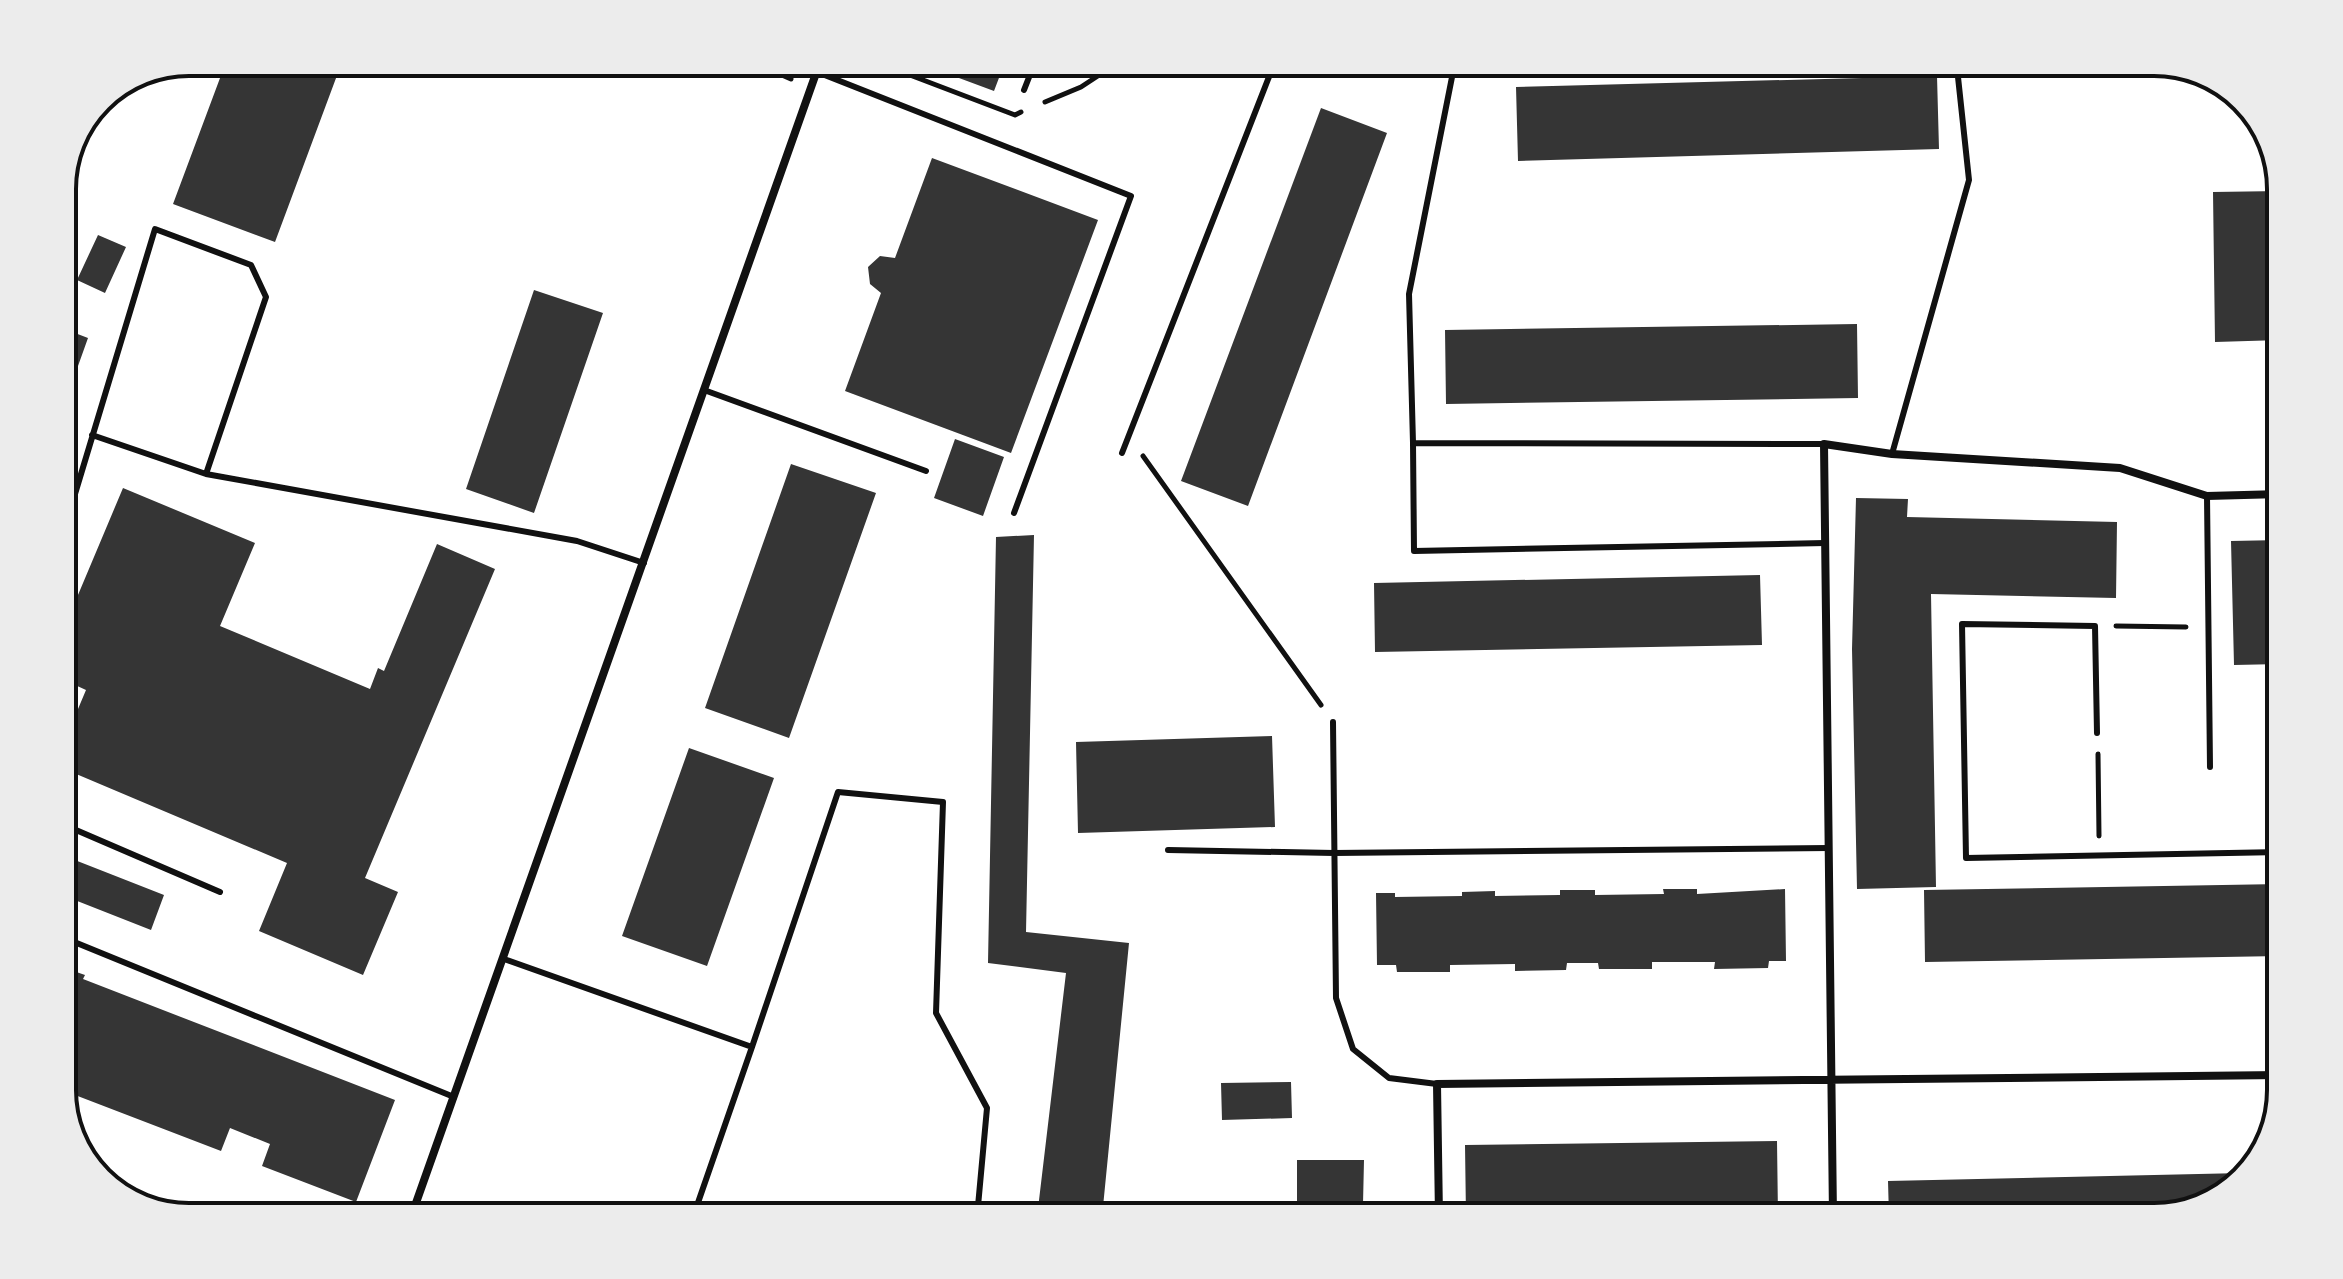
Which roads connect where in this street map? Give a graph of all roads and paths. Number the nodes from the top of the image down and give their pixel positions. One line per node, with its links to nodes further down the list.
1 (784, 76): 10 (path)
2 (815, 76): 10 (street)
3 (840, 76): 15 (lane)
4 (913, 76): 14 (path)
5 (1030, 76): 11 (lane)
6 (1098, 76): 12 (path)
7 (1269, 76): 20 (lane)
8 (1452, 76): 18 (lane)
9 (1957, 76): 22 (lane)
10 (810, 88): 16 (street)
11 (1024, 90): 14 (path)
12 (1042, 103)
13 (1028, 109): 14 (path)
14 (1015, 115): 15 (path)
15 (1004, 146): 28 (lane)
16 (704, 390): 23 (lane); 30 (street)
17 (92, 435): 24 (lane); 24 (lane); 25 (lane)
18 (1413, 443): 19 (lane); 29 (lane)
19 (1824, 444): 22 (street); 29 (street)
20 (1122, 453)
21 (1140, 453): 33 (path)
22 (1892, 454): 27 (street)
23 (926, 471)
24 (206, 474): 30 (lane)
25 (76, 489)
26 (2267, 494): 27 (street)
27 (2207, 496): 32 (lane)
28 (1014, 513)
29 (1825, 543): 37 (street)
30 (644, 563): 44 (street)
31 (2095, 626): 32 (path); 34 (lane); 41 (lane)
32 (2208, 628): 35 (lane)
33 (1333, 722): 40 (lane)
34 (2097, 733): 41 (path)
35 (2210, 767)
36 (76, 830): 42 (lane)
37 (1829, 848): 40 (lane); 47 (street)
38 (1168, 850): 40 (lane)
39 (2267, 852): 41 (lane)
40 (1334, 853): 48 (lane)
41 (2100, 855)
42 (220, 892)
43 (76, 943): 49 (lane)
44 (504, 959): 45 (lane); 49 (street)
45 (752, 1047): 51 (lane); 52 (lane)
46 (2267, 1075): 47 (street)
47 (1833, 1079): 48 (street); 54 (street)
48 (1437, 1084): 53 (street)
49 (454, 1097): 50 (street)
50 (416, 1203)
51 (698, 1203)
52 (978, 1203)
53 (1439, 1203)
54 (1833, 1203)

